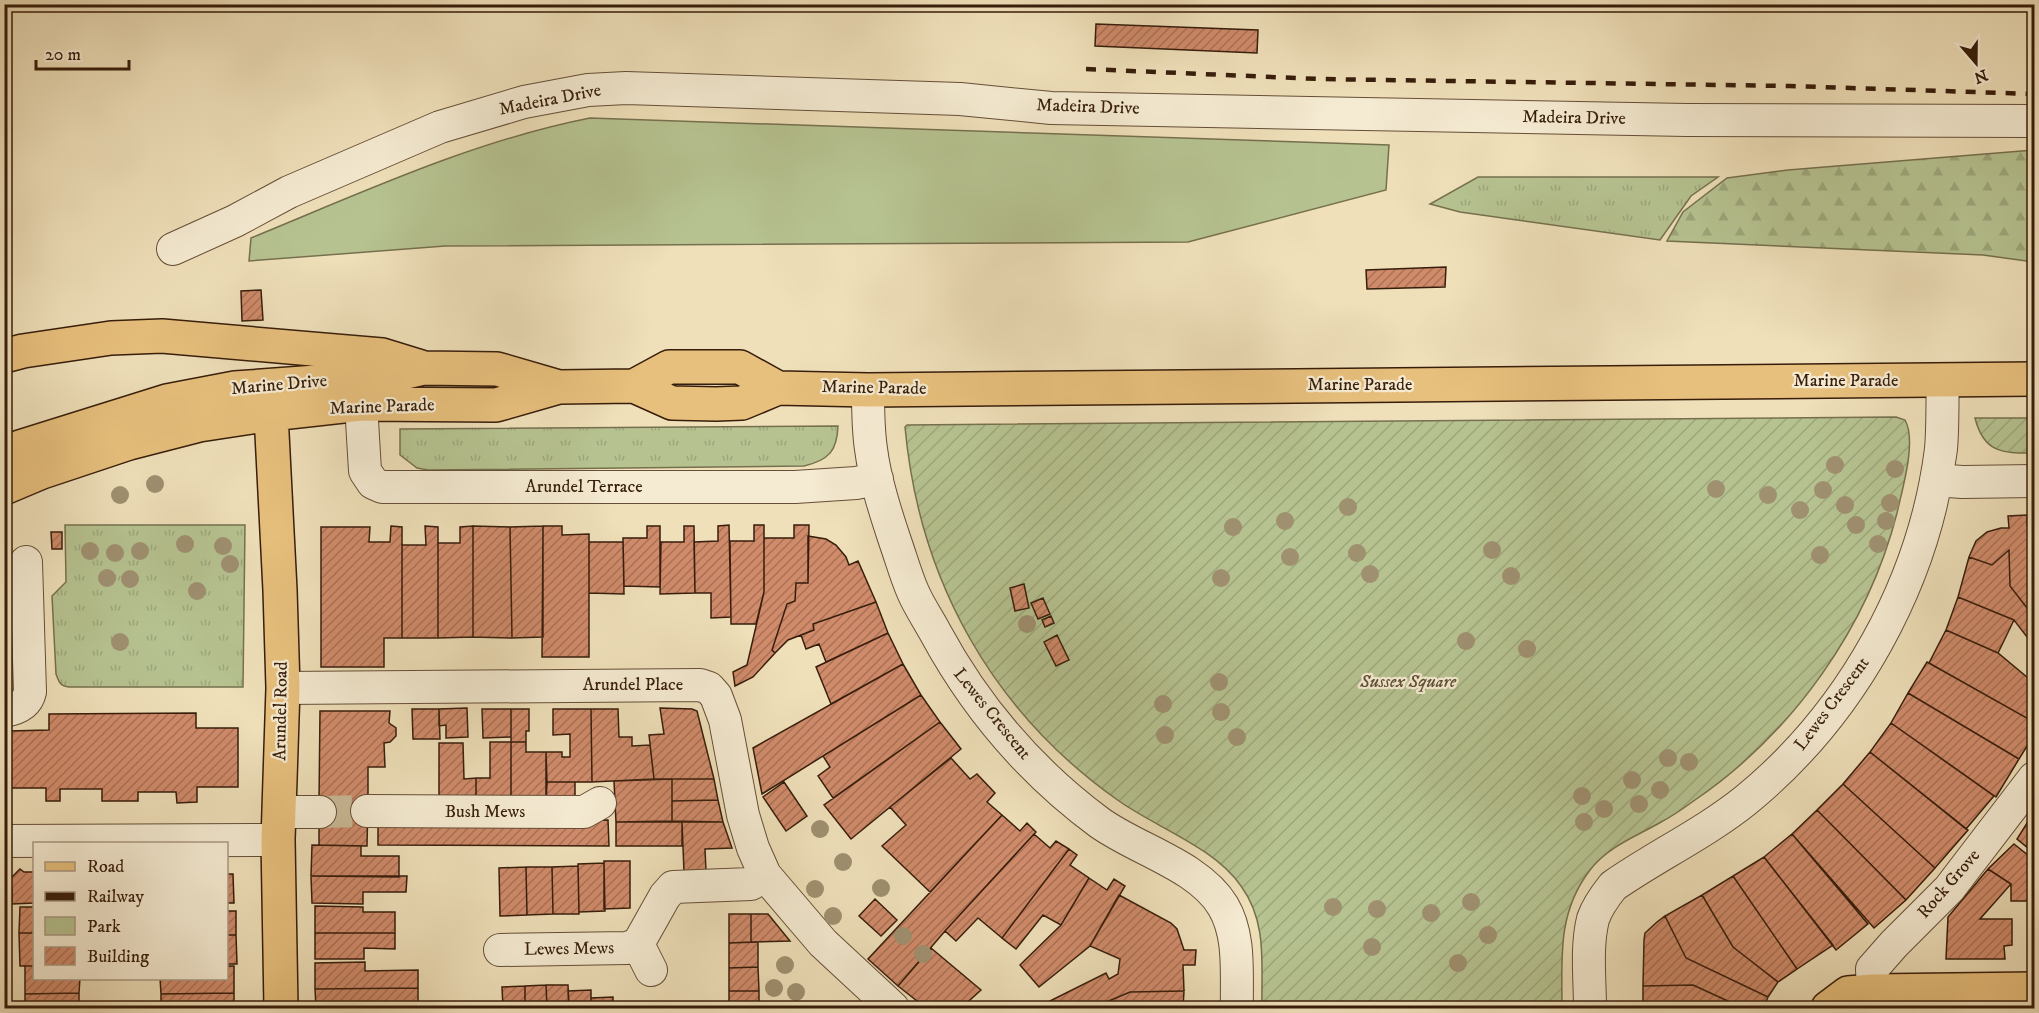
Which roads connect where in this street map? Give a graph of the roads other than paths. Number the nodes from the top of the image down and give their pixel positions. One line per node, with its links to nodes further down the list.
1 (2034, 122): 2 (street, Madeira Drive)
2 (173, 249)
3 (4, 356): 4 (main road)
4 (424, 368): 7 (main road, Marine Drive); 11 (main road, Marine Drive)
5 (2034, 380): 6 (main road, Marine Parade)
6 (1942, 381): 8 (main road, Marine Parade); 13 (street, Lewes Crescent)
7 (559, 387): 8 (main road, Marine Parade); 9 (main road, Marine Parade)
8 (868, 390): 12 (street, Lewes Crescent)
9 (361, 404): 10 (main road, Marine Parade); 12 (street, Arundel Terrace)
10 (271, 414): 15 (main road, Marine Drive); 17 (main road, Arundel Road)
11 (4, 454)
12 (877, 479): 31 (street, Lewes Crescent)
13 (1936, 480): 14 (street); 32 (street, Lewes Crescent)
14 (2034, 481)
15 (4, 488)
16 (26, 562): 18 (street)
17 (283, 688): 23 (main road, Arundel Road); 25 (street, Arundel Place)
18 (4, 711)
19 (2032, 787): 28 (street, Rock Grove)
20 (600, 803): 22 (street, Bush Mews)
21 (320, 812): 23 (street)
22 (367, 812)
23 (279, 826): 24 (street); 29 (main road, Arundel Road)
24 (4, 841)
25 (765, 875): 26 (street, Lewes Mews); 30 (street, Arundel Place)
26 (500, 950)
27 (2034, 989): 28 (main road)
28 (1873, 990): 33 (main road)
29 (281, 1008)
30 (893, 1008)
31 (1237, 1008)
32 (1590, 1008)
33 (1828, 1008)

